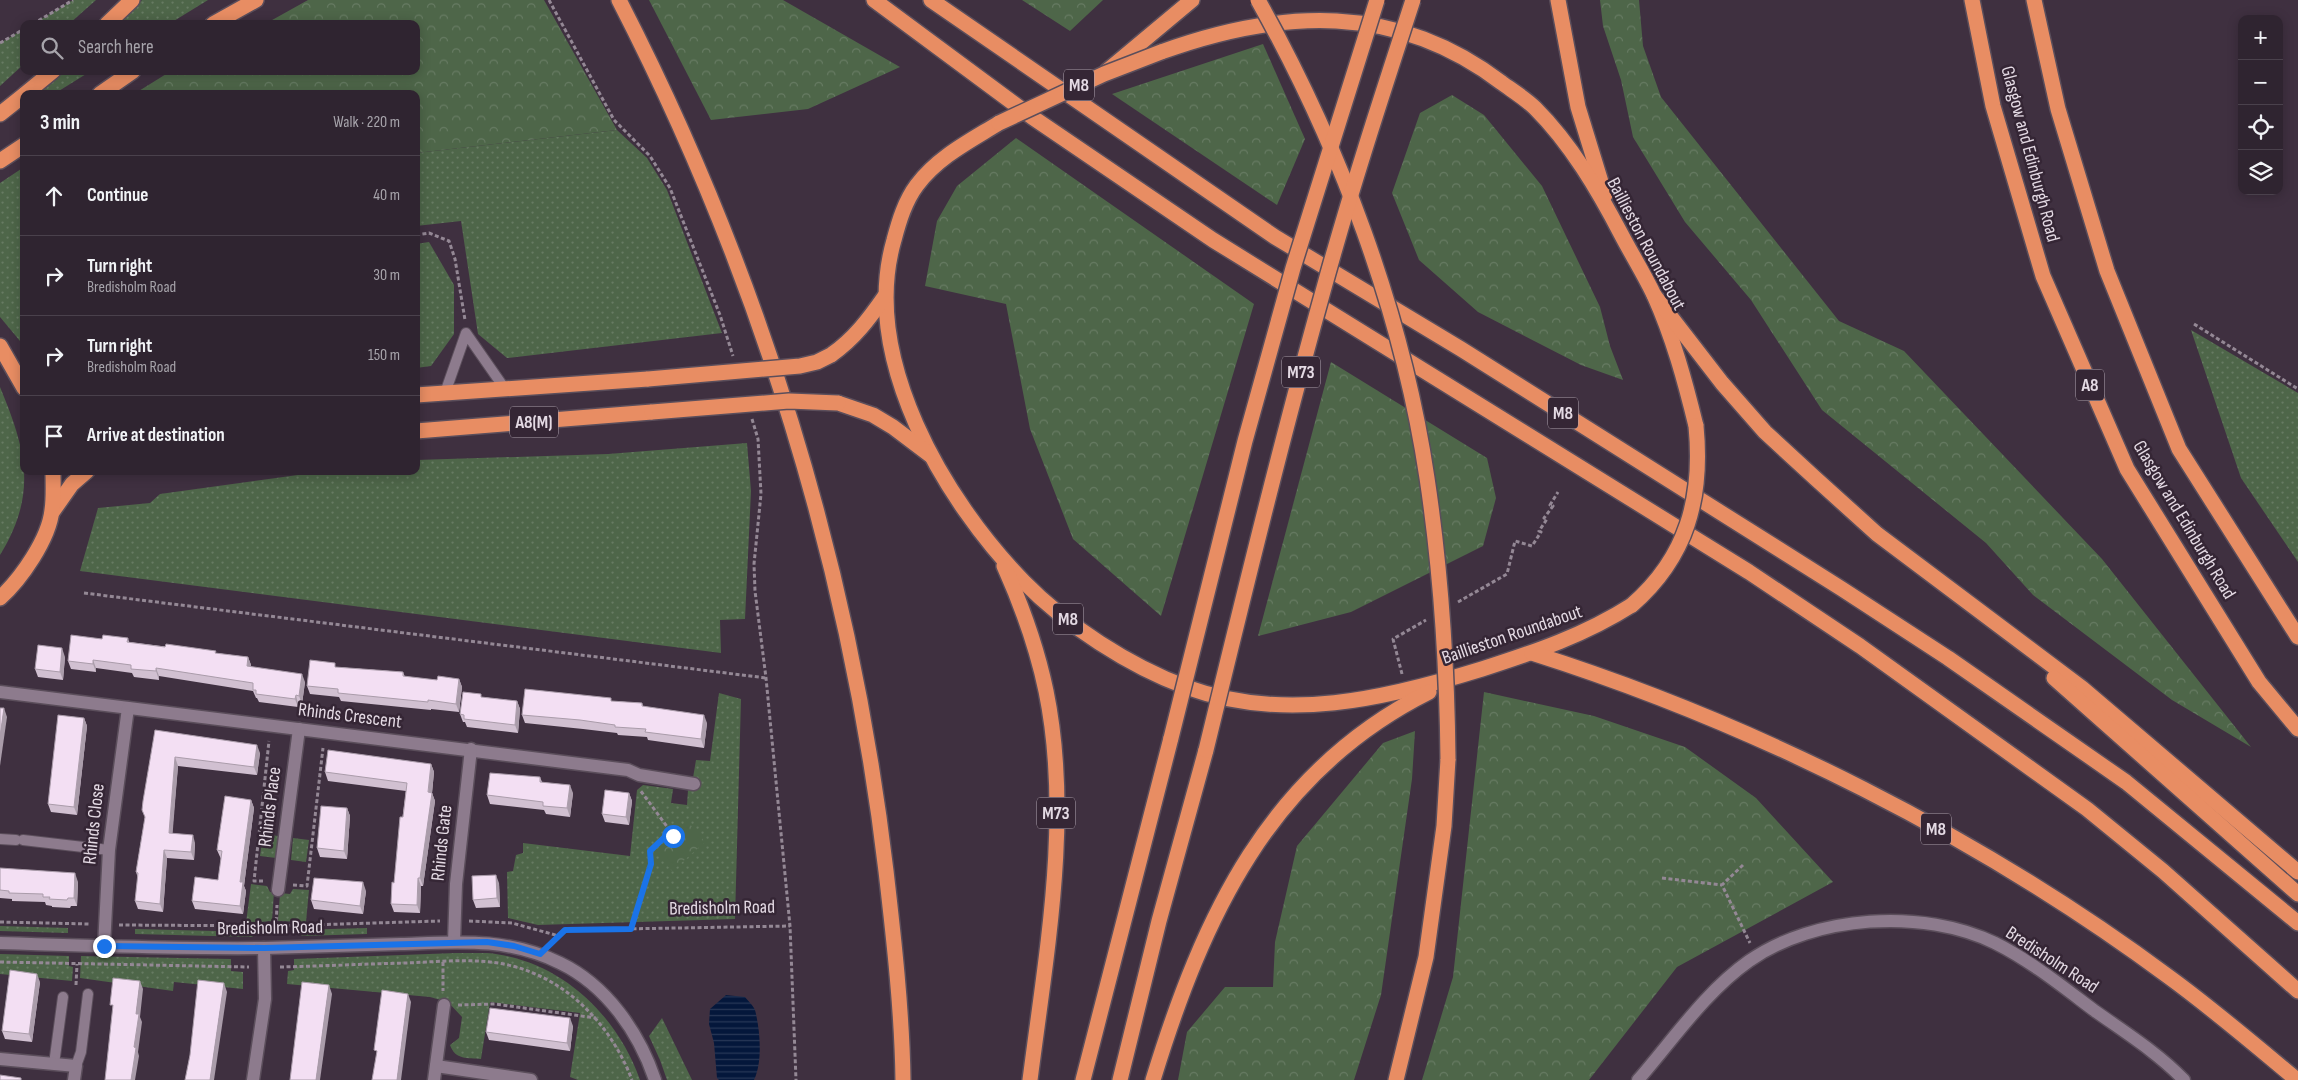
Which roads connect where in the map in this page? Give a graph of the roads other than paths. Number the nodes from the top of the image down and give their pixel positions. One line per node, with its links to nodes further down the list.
1 (132, 0): 13 (highway)
2 (256, 0): 14 (highway)
3 (619, 0): 73 (highway)
4 (874, 0): 60 (highway, M8)
5 (931, 0): 55 (highway, M8)
6 (1192, 0): 15 (highway)
7 (1258, 0): 78 (highway, bridge)
8 (1377, 0): 75 (highway, M73, bridge)
9 (1413, 0): 76 (highway, M73, bridge)
10 (1558, 0): 24 (highway)
11 (1972, 0): 47 (highway, Glasgow and Edinburgh Road / A8)
12 (2034, 0): 41 (highway, Glasgow and Edinburgh Road)
13 (111, 20)
14 (220, 20)
15 (1104, 74): 24 (highway, Baillieston Roundabout / M8, bridge); 26 (highway, Baillieston Roundabout / M8, bridge)
16 (48, 75): 18 (highway)
17 (127, 75): 19 (highway)
18 (29, 90)
19 (106, 90)
20 (20, 97): 21 (highway)
21 (0, 114)
22 (20, 148): 23 (highway)
23 (0, 161)
24 (1612, 217): 25 (highway, Baillieston Roundabout / M8)
25 (1654, 295): 40 (highway, M8); 42 (highway, Baillieston Roundabout / M8, bridge)
26 (885, 296): 30 (highway, A8(M), bridge); 34 (highway, Baillieston Roundabout / M8)
27 (2, 348): 28 (highway); 29 (highway)
28 (20, 364)
29 (20, 381)
30 (505, 389): 31 (highway, A8(M)); 31 (lane)
31 (445, 393): 32 (highway, A8(M))
32 (420, 395)
33 (420, 431): 34 (highway, A8(M), bridge)
34 (931, 456): 38 (highway, Baillieston Roundabout / M8)
35 (53, 475): 37 (highway)
36 (82, 475): 37 (highway)
37 (52, 512): 39 (highway)
38 (998, 553): 43 (highway, Baillieston Roundabout / M8); 74 (highway, M73)
39 (0, 598)
40 (1976, 609): 52 (highway, M8); 54 (highway, M8)
41 (2298, 637)
42 (1532, 653): 43 (highway, Baillieston Roundabout / M8); 81 (highway, M8)
43 (1469, 673): 77 (highway)
44 (0, 692): 45 (street, Rhinds Crescent)
45 (128, 708): 46 (street, Rhinds Crescent); 51 (street, Rhinds Close)
46 (298, 729): 48 (street, Rhinds Crescent); 53 (street, Rhinds Place)
47 (2298, 729)
48 (472, 749): 49 (street, Rhinds Crescent); 56 (street, Rhinds Gate)
49 (694, 784)
50 (0, 839): 51 (lane)
51 (109, 850): 58 (street, Rhinds Close)
52 (2298, 872)
53 (278, 890)
54 (2298, 894)
55 (2298, 923)
56 (454, 942): 59 (street, Bredisholm Road); 72 (street, Bredisholm Road)
57 (0, 943): 58 (street, Bredisholm Road)
58 (104, 946): 59 (street, Bredisholm Road)
59 (264, 948): 69 (street)
60 (2298, 991)
61 (88, 994): 66 (lane)
62 (63, 997): 65 (lane)
63 (444, 1005): 67 (street)
64 (0, 1059): 65 (street)
65 (54, 1064): 66 (street)
66 (76, 1066): 68 (street)
67 (436, 1066): 70 (street); 71 (street)
68 (74, 1080)
69 (253, 1080)
70 (434, 1080)
71 (531, 1080)
72 (655, 1080)
73 (903, 1080)
74 (1030, 1080)
75 (1083, 1080)
76 (1120, 1080)
77 (1153, 1080)
78 (1396, 1080)
79 (1638, 1080): 80 (street, Bredisholm Road)
80 (2184, 1080)
81 (2297, 1080)

